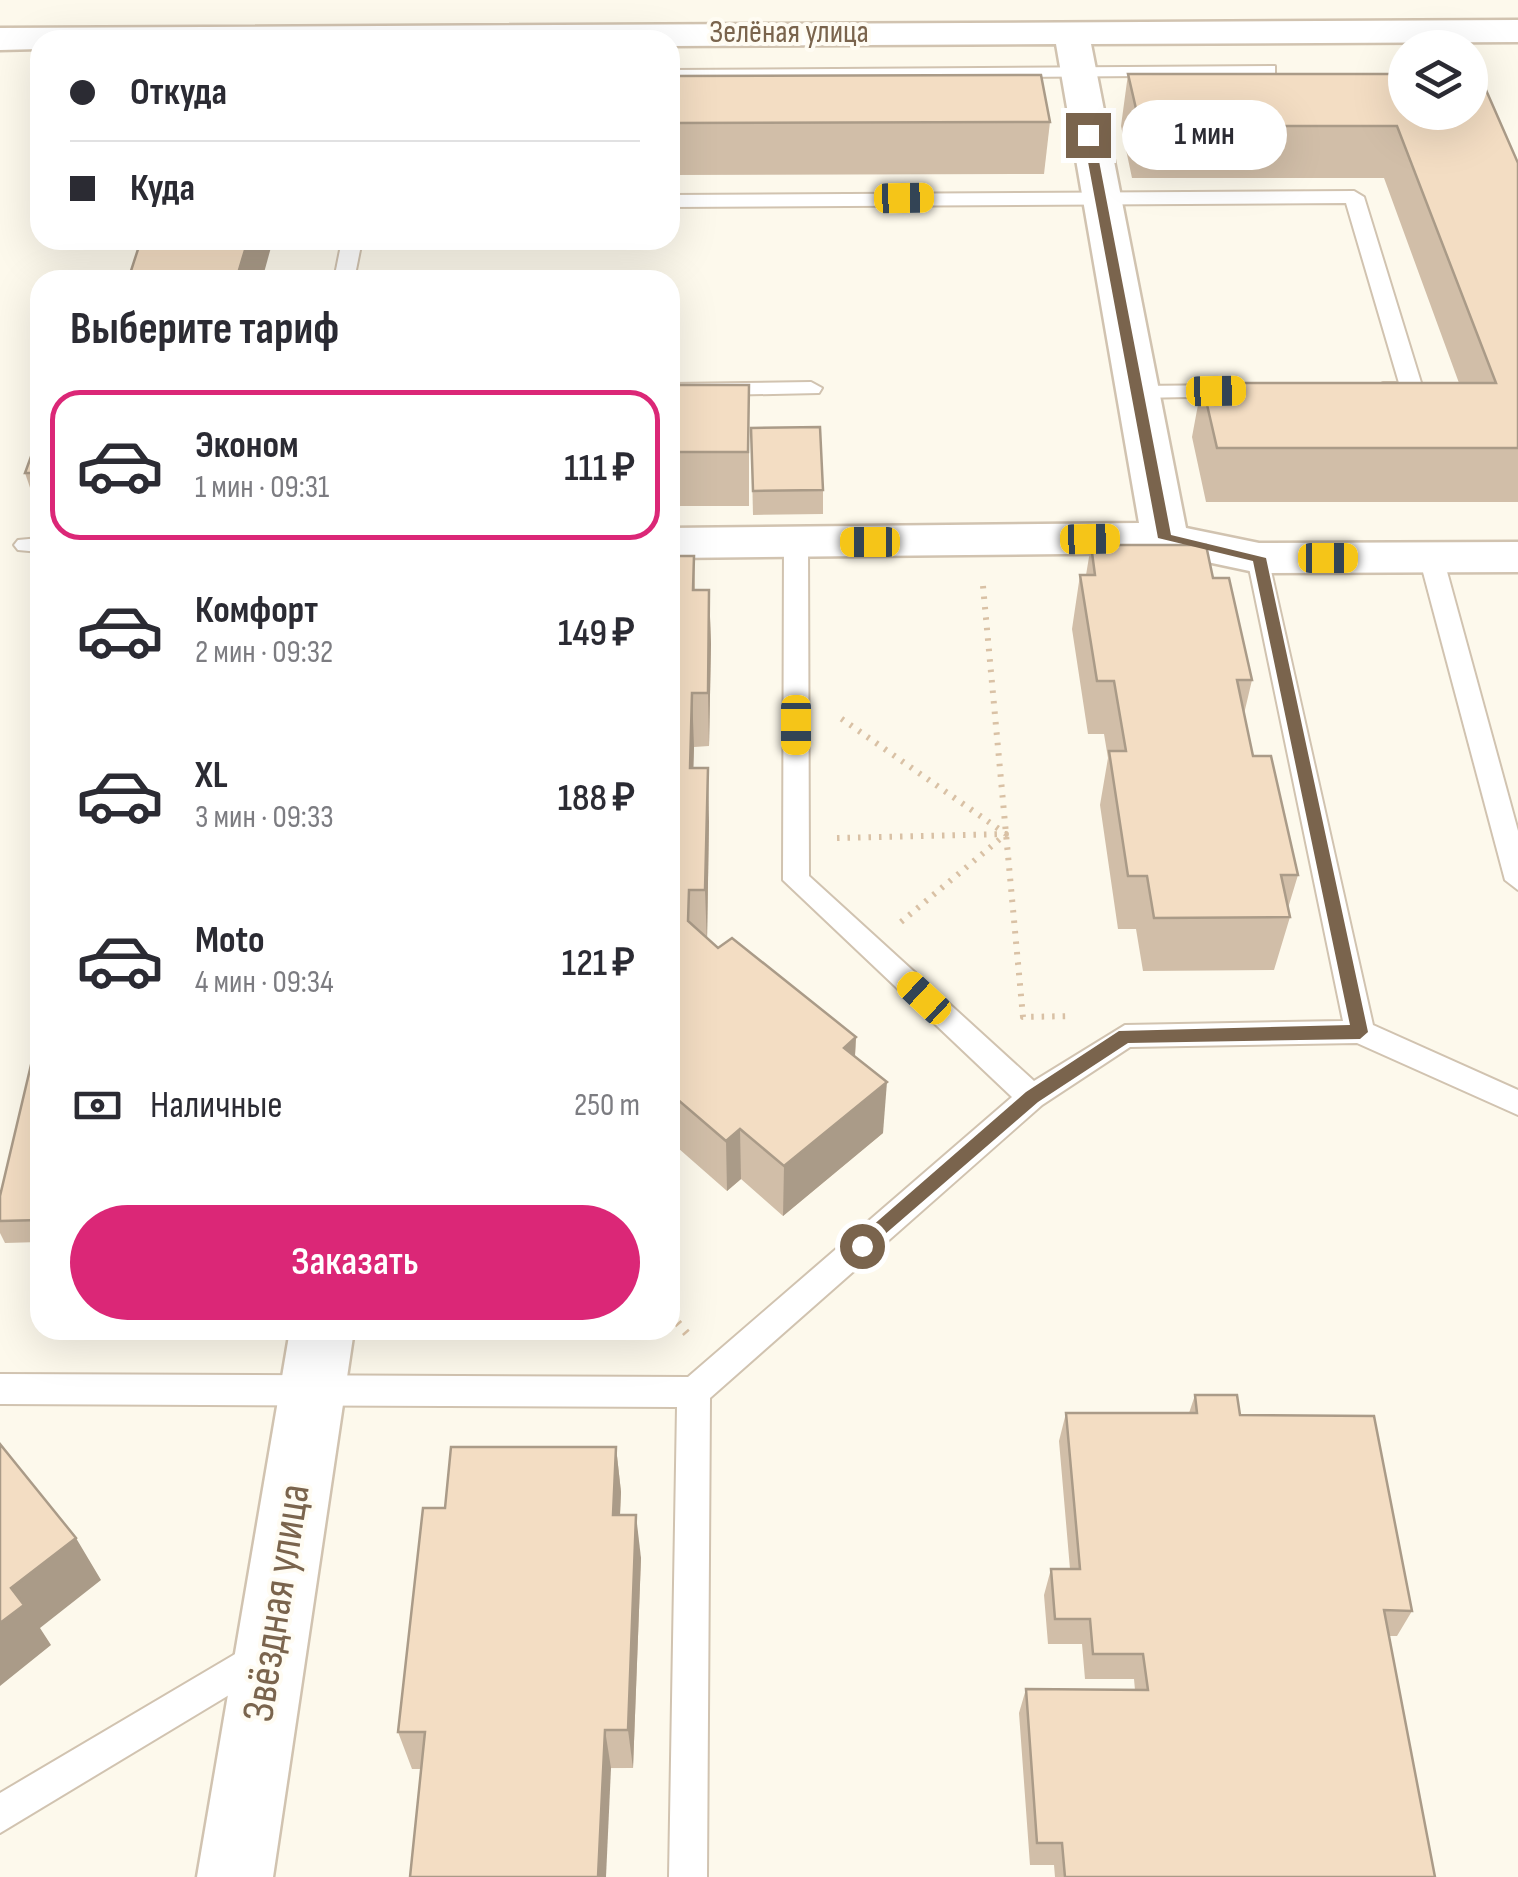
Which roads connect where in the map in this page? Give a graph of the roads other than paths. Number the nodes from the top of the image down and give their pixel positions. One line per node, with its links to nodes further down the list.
1 (1517, 33): 5 (street, Зелёная улица)
2 (0, 39): 3 (street, Зелёная улица)
3 (30, 39)
4 (680, 39): 5 (street, Зелёная улица)
5 (1074, 53): 6 (lane); 7 (lane); 8 (street)
6 (1270, 70)
7 (680, 74)
8 (1100, 196): 9 (lane); 11 (lane); 14 (street)
9 (680, 202)
10 (811, 388): 12 (lane)
11 (1353, 389)
12 (680, 390)
13 (1255, 390): 14 (lane)
14 (1137, 392): 15 (street)
15 (1164, 538): 16 (street); 20 (street)
16 (796, 542): 17 (street); 23 (lane)
17 (680, 543)
18 (1431, 557): 19 (street); 20 (street); 21 (lane)
19 (1518, 557)
20 (1259, 558): 22 (lane)
21 (1518, 880)
22 (1360, 1032): 23 (lane); 24 (lane)
23 (1032, 1097): 27 (lane)
24 (1518, 1102)
25 (316, 1359): 26 (lane); 27 (lane); 28 (street, Звёздная улица)
26 (0, 1389)
27 (694, 1392): 31 (lane)
28 (268, 1652): 29 (lane); 30 (street, Звёздная улица)
29 (0, 1814)
30 (235, 1877)
31 (688, 1877)

